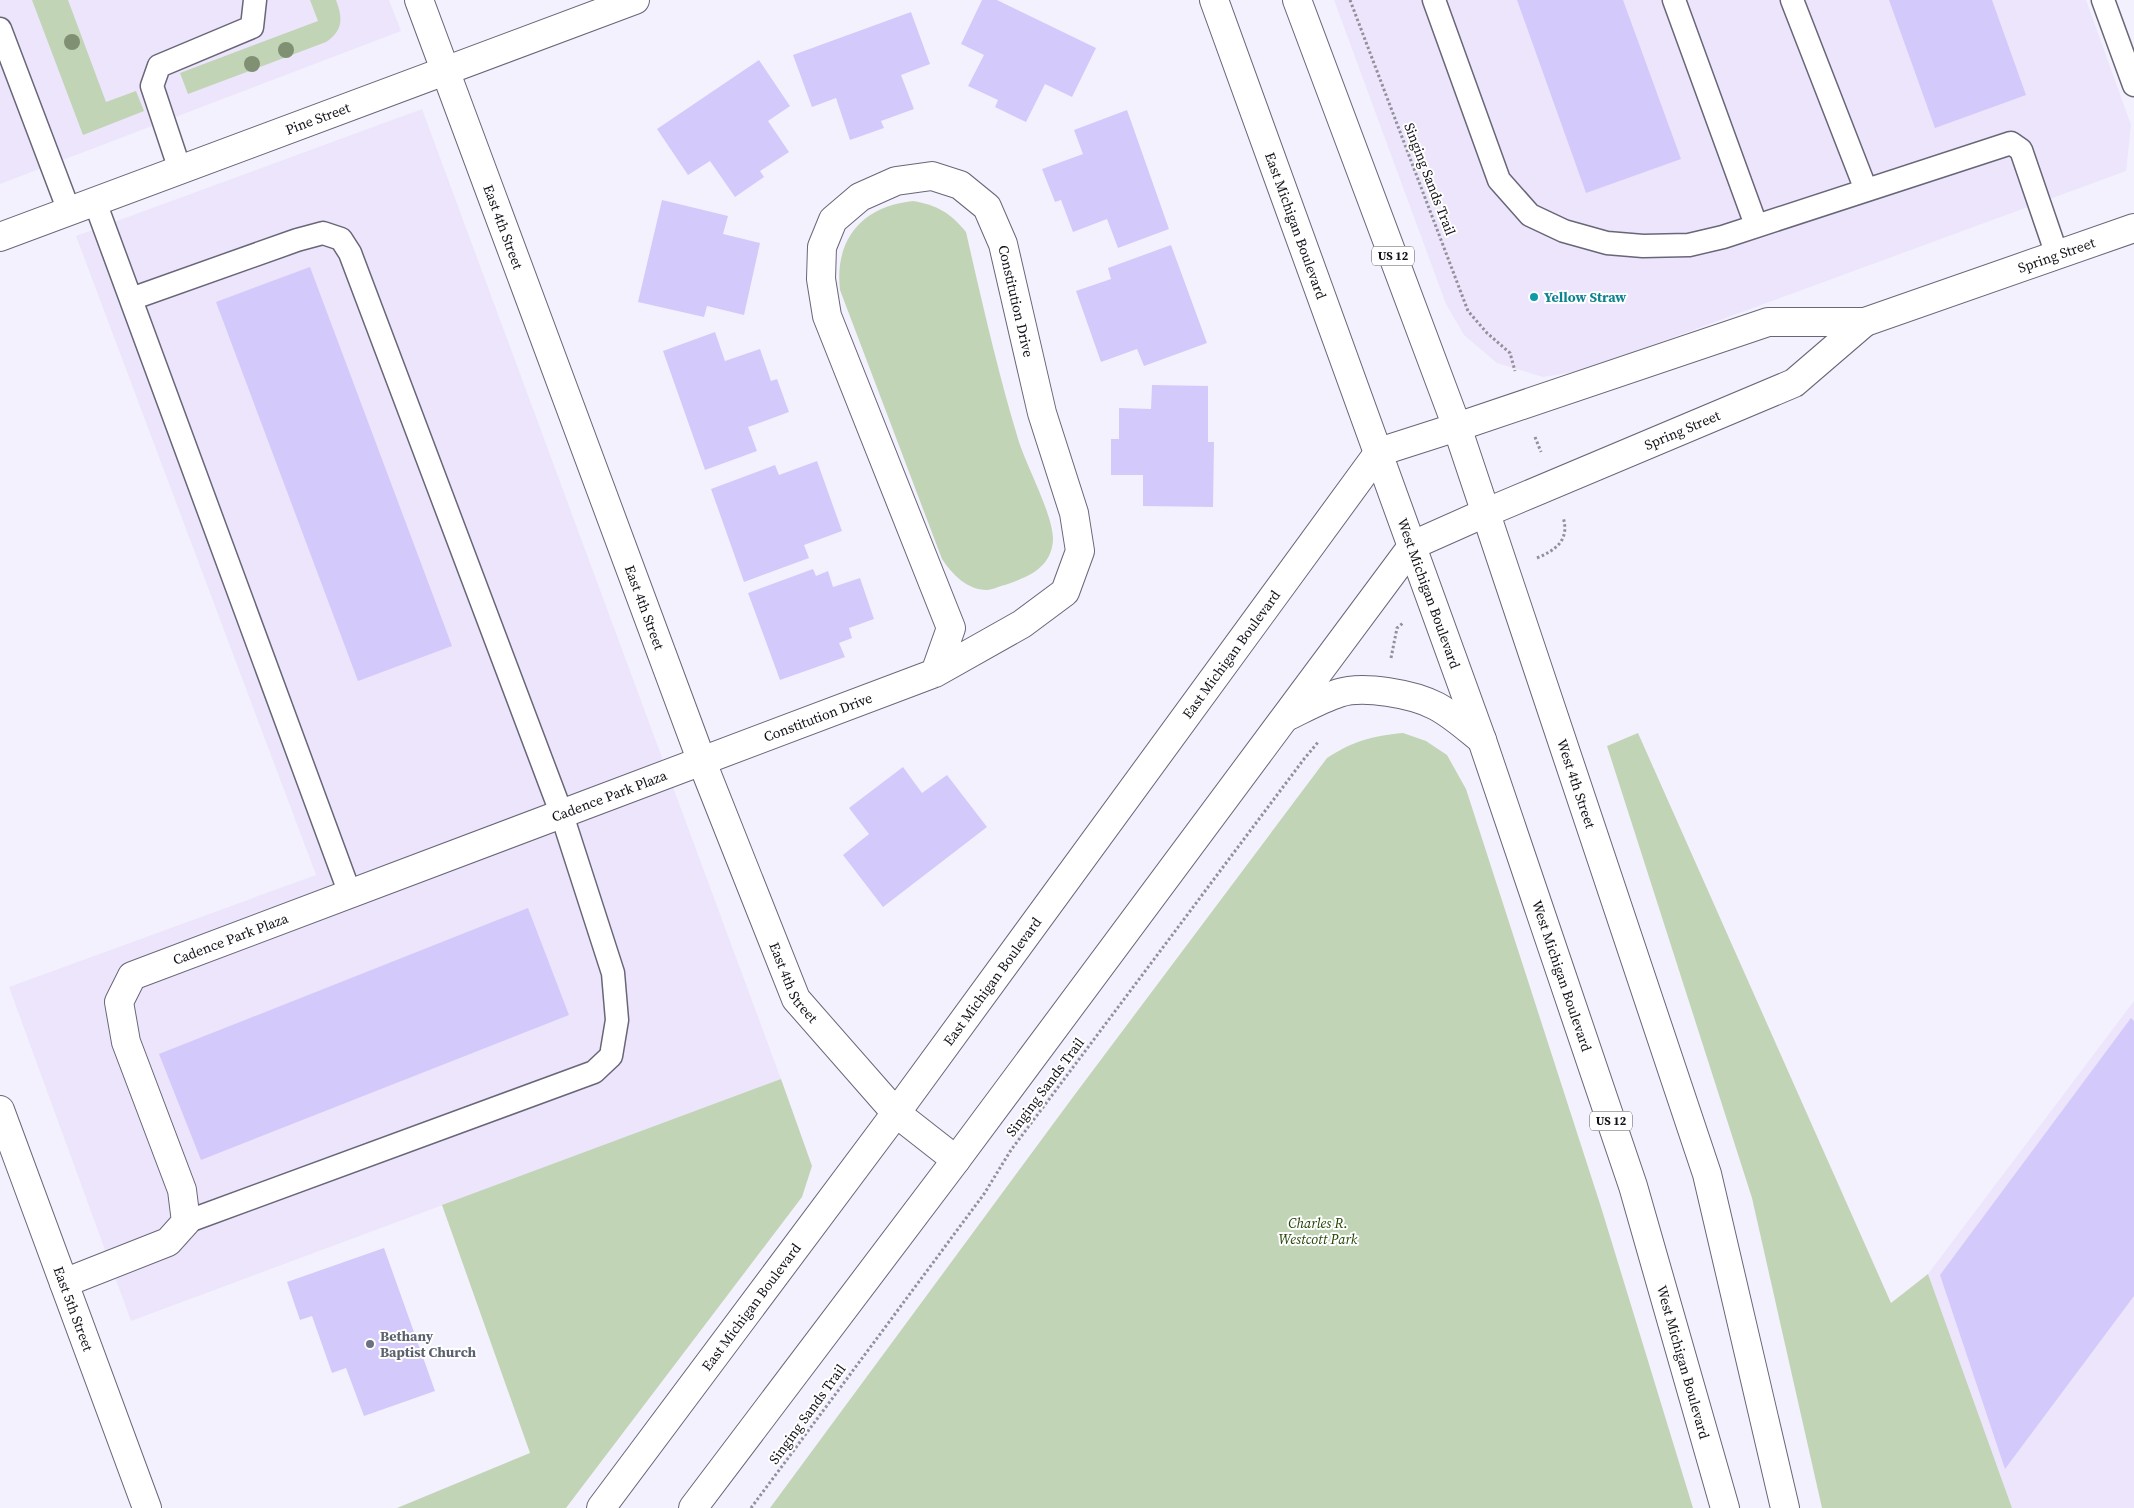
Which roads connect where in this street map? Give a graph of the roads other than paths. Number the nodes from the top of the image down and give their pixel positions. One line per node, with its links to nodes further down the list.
1 (255, 0): 13 (lane)
2 (419, 0): 11 (main road, East 4th Street)
3 (635, 0): 11 (main road, Pine Street)
4 (1214, 0): 24 (main road, East Michigan Boulevard / US 12)
5 (1297, 0): 23 (main road, US 12)
6 (1434, 0): 17 (lane)
7 (1674, 0): 17 (lane)
8 (1792, 0): 14 (lane)
9 (2103, 0): 12 (lane)
10 (0, 29): 16 (lane)
11 (446, 71): 13 (main road, Pine Street); 30 (main road, East 4th Street)
12 (2134, 85)
13 (180, 170): 15 (main road, Pine Street)
14 (1866, 190): 17 (lane); 20 (lane)
15 (95, 202): 16 (main road, Pine Street); 21 (lane)
16 (69, 211): 19 (main road, Pine Street)
17 (1756, 225)
18 (2134, 228): 20 (main road, Spring Street)
19 (0, 237)
20 (2057, 255): 22 (main road, Spring Street)
21 (131, 299): 31 (lane); 32 (lane)
22 (1865, 322): 23 (main road, Spring Street); 25 (main road, Spring Street)
23 (1457, 427): 24 (main road); 25 (main road, US 12)
24 (1379, 452): 26 (main road, West Michigan Boulevard / US 12); 34 (main road, East Michigan Boulevard)
25 (1485, 513): 26 (main road); 42 (main road, West 4th Street / US 12)
26 (1413, 545): 28 (main road); 29 (main road, West Michigan Boulevard / US 12)
27 (935, 673): 27 (main road, Constitution Drive); 30 (main road, Constitution Drive)
28 (1285, 717): 29 (main road); 35 (main road)
29 (1482, 740): 41 (main road, West Michigan Boulevard / US 12)
30 (702, 762): 31 (main road, Cadence Park Plaza); 34 (main road, East 4th Street)
31 (562, 815): 32 (main road, Cadence Park Plaza); 36 (lane)
32 (350, 894): 36 (main road, Cadence Park Plaza)
33 (0, 1110): 37 (main road, East 5th Street)
34 (896, 1113): 35 (main road, East 4th Street); 39 (main road, East Michigan Boulevard)
35 (956, 1160): 40 (main road)
36 (186, 1222): 37 (main road)
37 (64, 1283): 38 (main road, East 5th Street)
38 (147, 1508)
39 (601, 1508)
40 (693, 1508)
41 (1725, 1508)
42 (1785, 1508)

